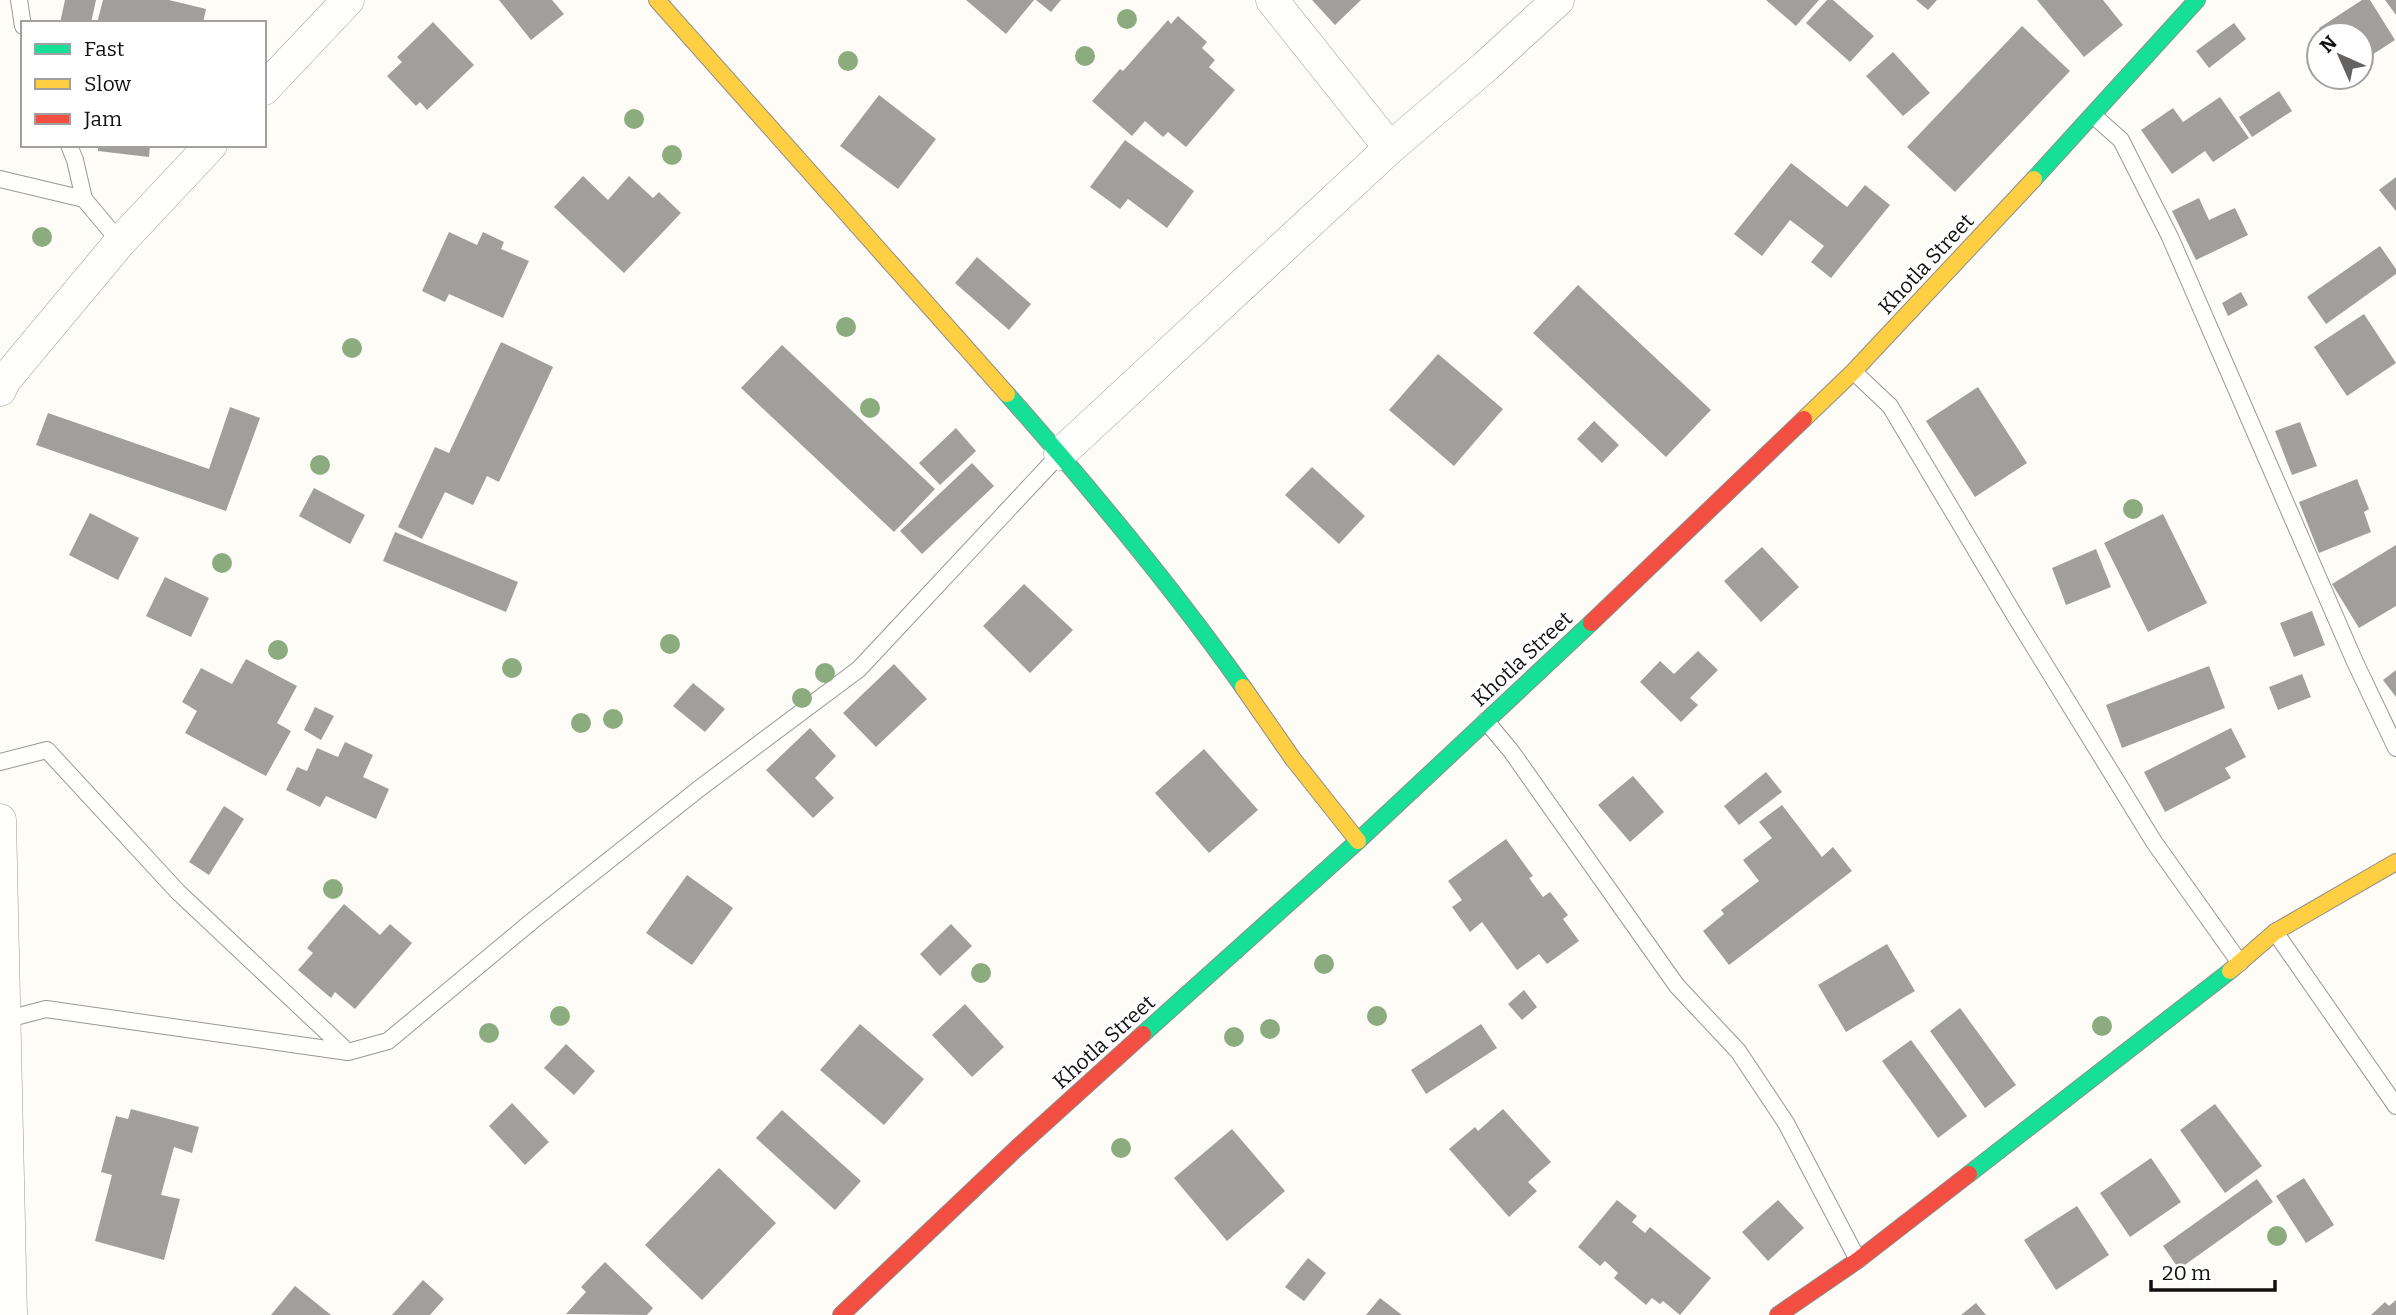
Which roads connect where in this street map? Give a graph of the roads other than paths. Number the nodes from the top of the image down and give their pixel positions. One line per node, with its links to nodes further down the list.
1 (19, 0): 7 (lane)
2 (348, 0): 8 (street)
3 (657, 0): 18 (street)
4 (1272, 0): 12 (street)
5 (1558, 0): 12 (street)
6 (2197, 0): 9 (street, Khotla Street)
7 (22, 21)
8 (266, 87)
9 (2094, 116): 16 (street, Khotla Street); 20 (lane)
10 (70, 147): 14 (lane)
11 (209, 147): 15 (street)
12 (1390, 148): 18 (street)
13 (0, 180): 14 (lane)
14 (84, 199): 15 (lane)
15 (120, 242): 17 (street)
16 (1854, 372): 19 (street, Khotla Street); 26 (lane)
17 (0, 390)
18 (1060, 454): 23 (street); 28 (lane)
19 (1486, 721): 23 (street, Khotla Street); 30 (lane)
20 (2396, 748)
21 (0, 762): 28 (lane)
22 (0, 820): 27 (street)
23 (1358, 841): 32 (street, Khotla Street)
24 (2396, 862): 25 (street)
25 (2275, 932): 26 (street); 29 (lane)
26 (2240, 963): 30 (street)
27 (4, 1020): 28 (lane); 31 (street)
28 (348, 1052)
29 (2396, 1106)
30 (1858, 1259): 33 (street)
31 (11, 1315)
32 (841, 1315)
33 (1779, 1315)

